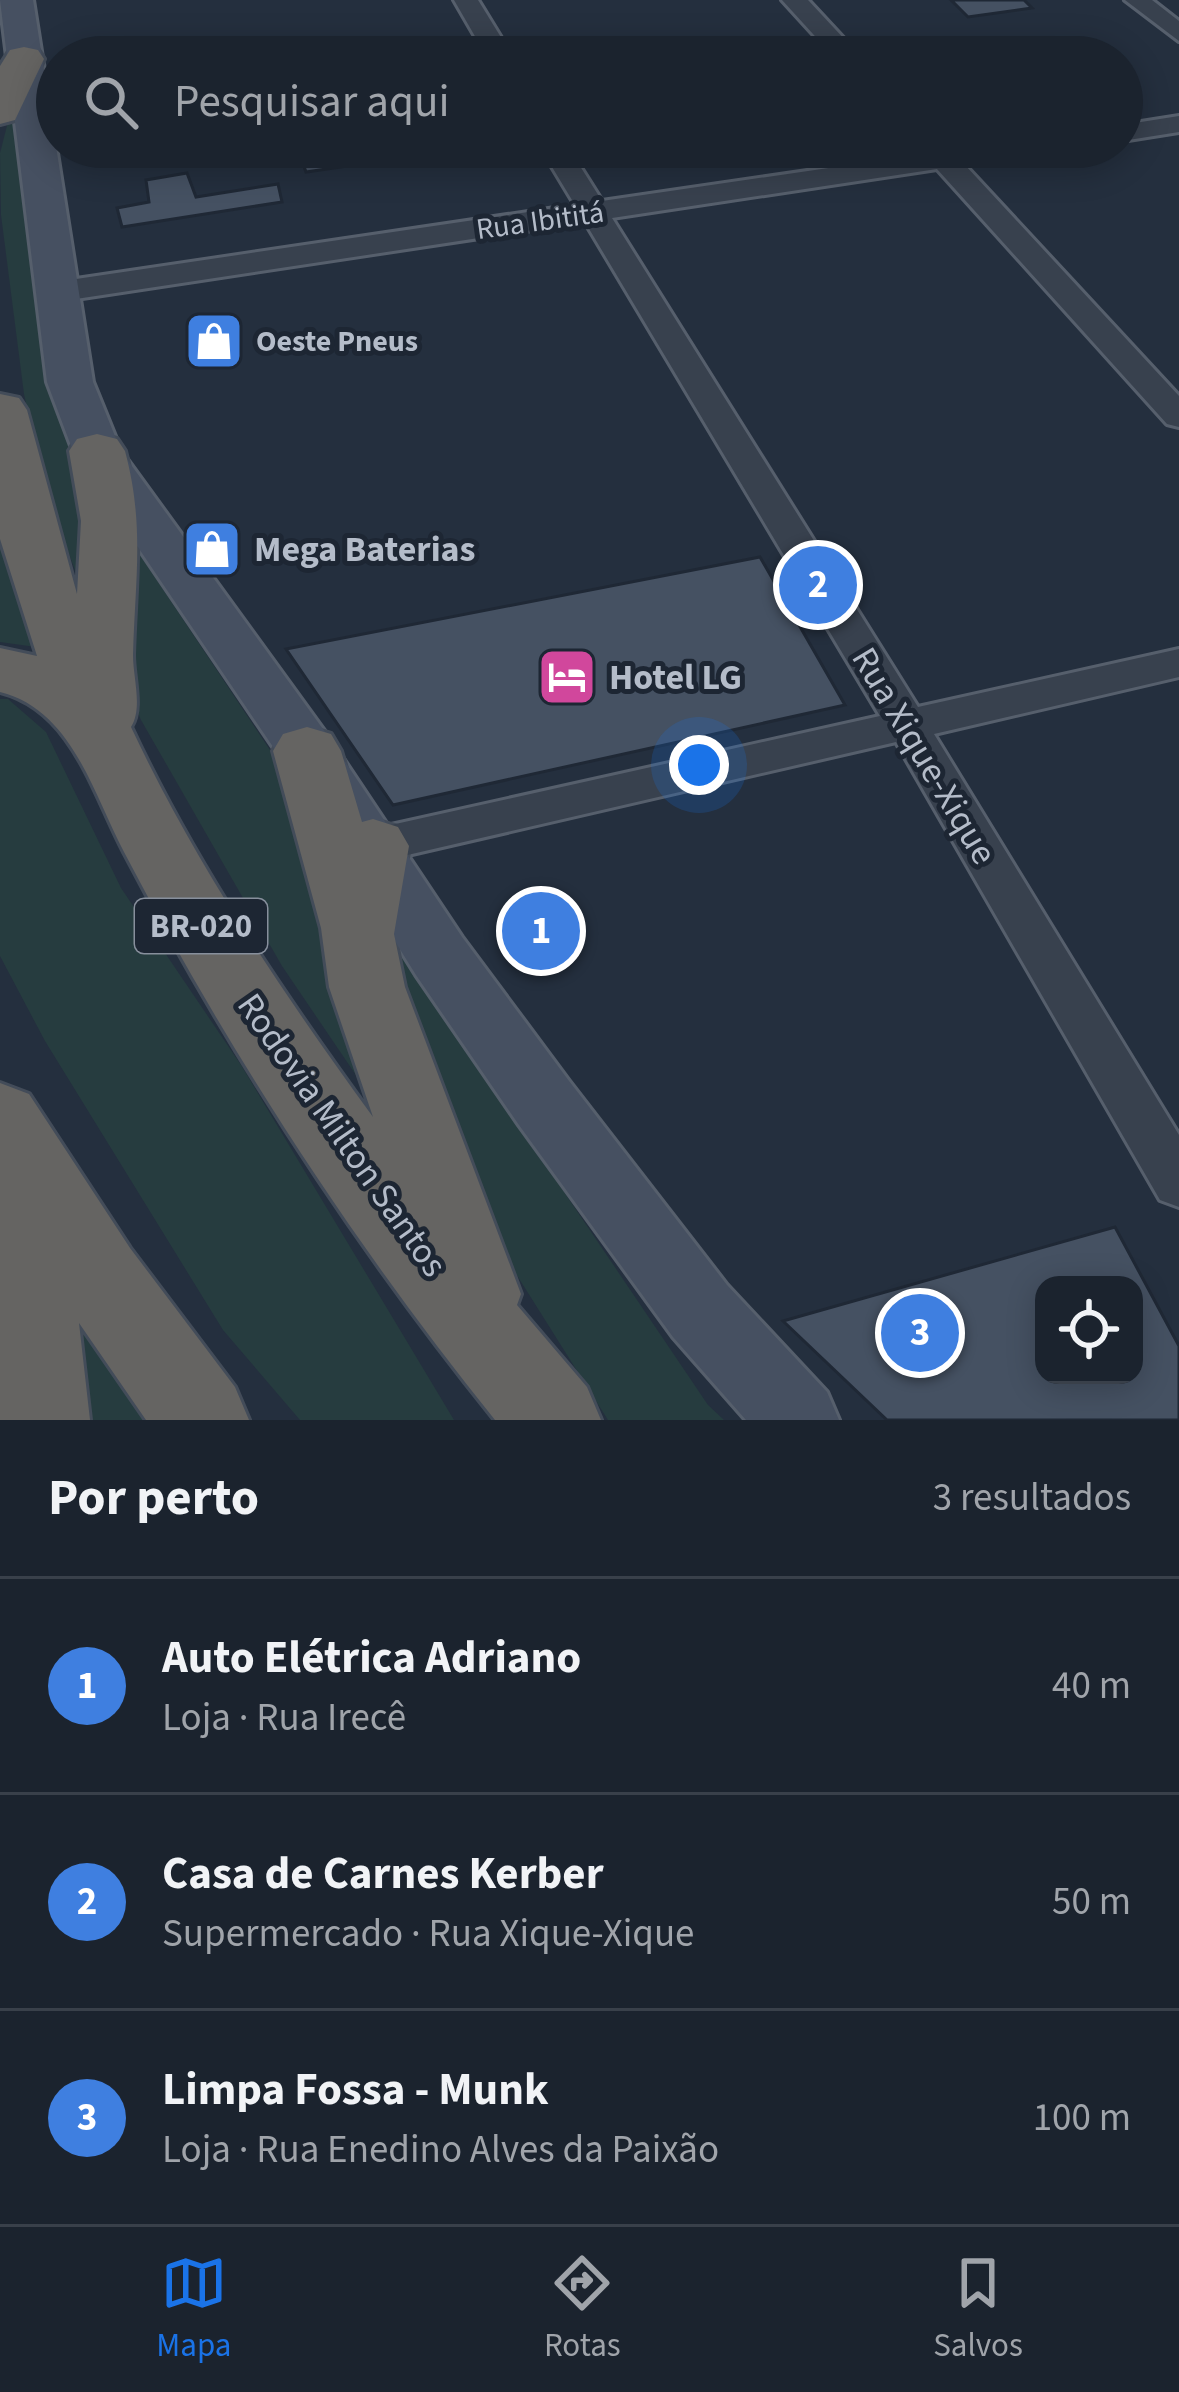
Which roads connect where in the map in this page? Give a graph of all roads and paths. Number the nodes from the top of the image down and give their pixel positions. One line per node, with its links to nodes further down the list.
1 (16, 0): 8 (main road)
2 (466, 0): 6 (street)
3 (794, 0): 7 (street)
4 (1137, 0): 5 (street)
5 (1179, 33)
6 (487, 36)
7 (828, 36)
8 (24, 59): 9 (highway); 12 (main road)
9 (0, 111)
10 (1179, 124): 11 (street)
11 (1143, 130)
12 (36, 146)
13 (39, 168): 18 (main road)
14 (566, 168): 17 (street, Rua Xique-Xique)
15 (853, 168): 17 (street, Rua Ibititá)
16 (952, 168): 20 (street)
17 (593, 214): 18 (street, Rua Ibititá); 24 (street, Rua Xique-Xique)
18 (56, 292): 21 (main road)
19 (0, 410): 25 (highway, Rodovia Milton Santos / BR-020)
20 (1179, 417)
21 (98, 451): 25 (highway); 26 (main road)
22 (1179, 662): 24 (street)
23 (0, 670): 25 (highway)
24 (906, 723): 27 (street); 30 (street, Rua Xique-Xique)
25 (104, 745): 31 (highway, Rodovia Milton Santos / BR-020)
26 (307, 751): 27 (main road); 28 (highway)
27 (373, 847): 28 (highway); 34 (main road)
28 (357, 934): 31 (highway)
29 (10, 1138): 32 (highway); 33 (highway)
30 (1179, 1183)
31 (526, 1395)
32 (200, 1416)
33 (44, 1420)
34 (799, 1420)

